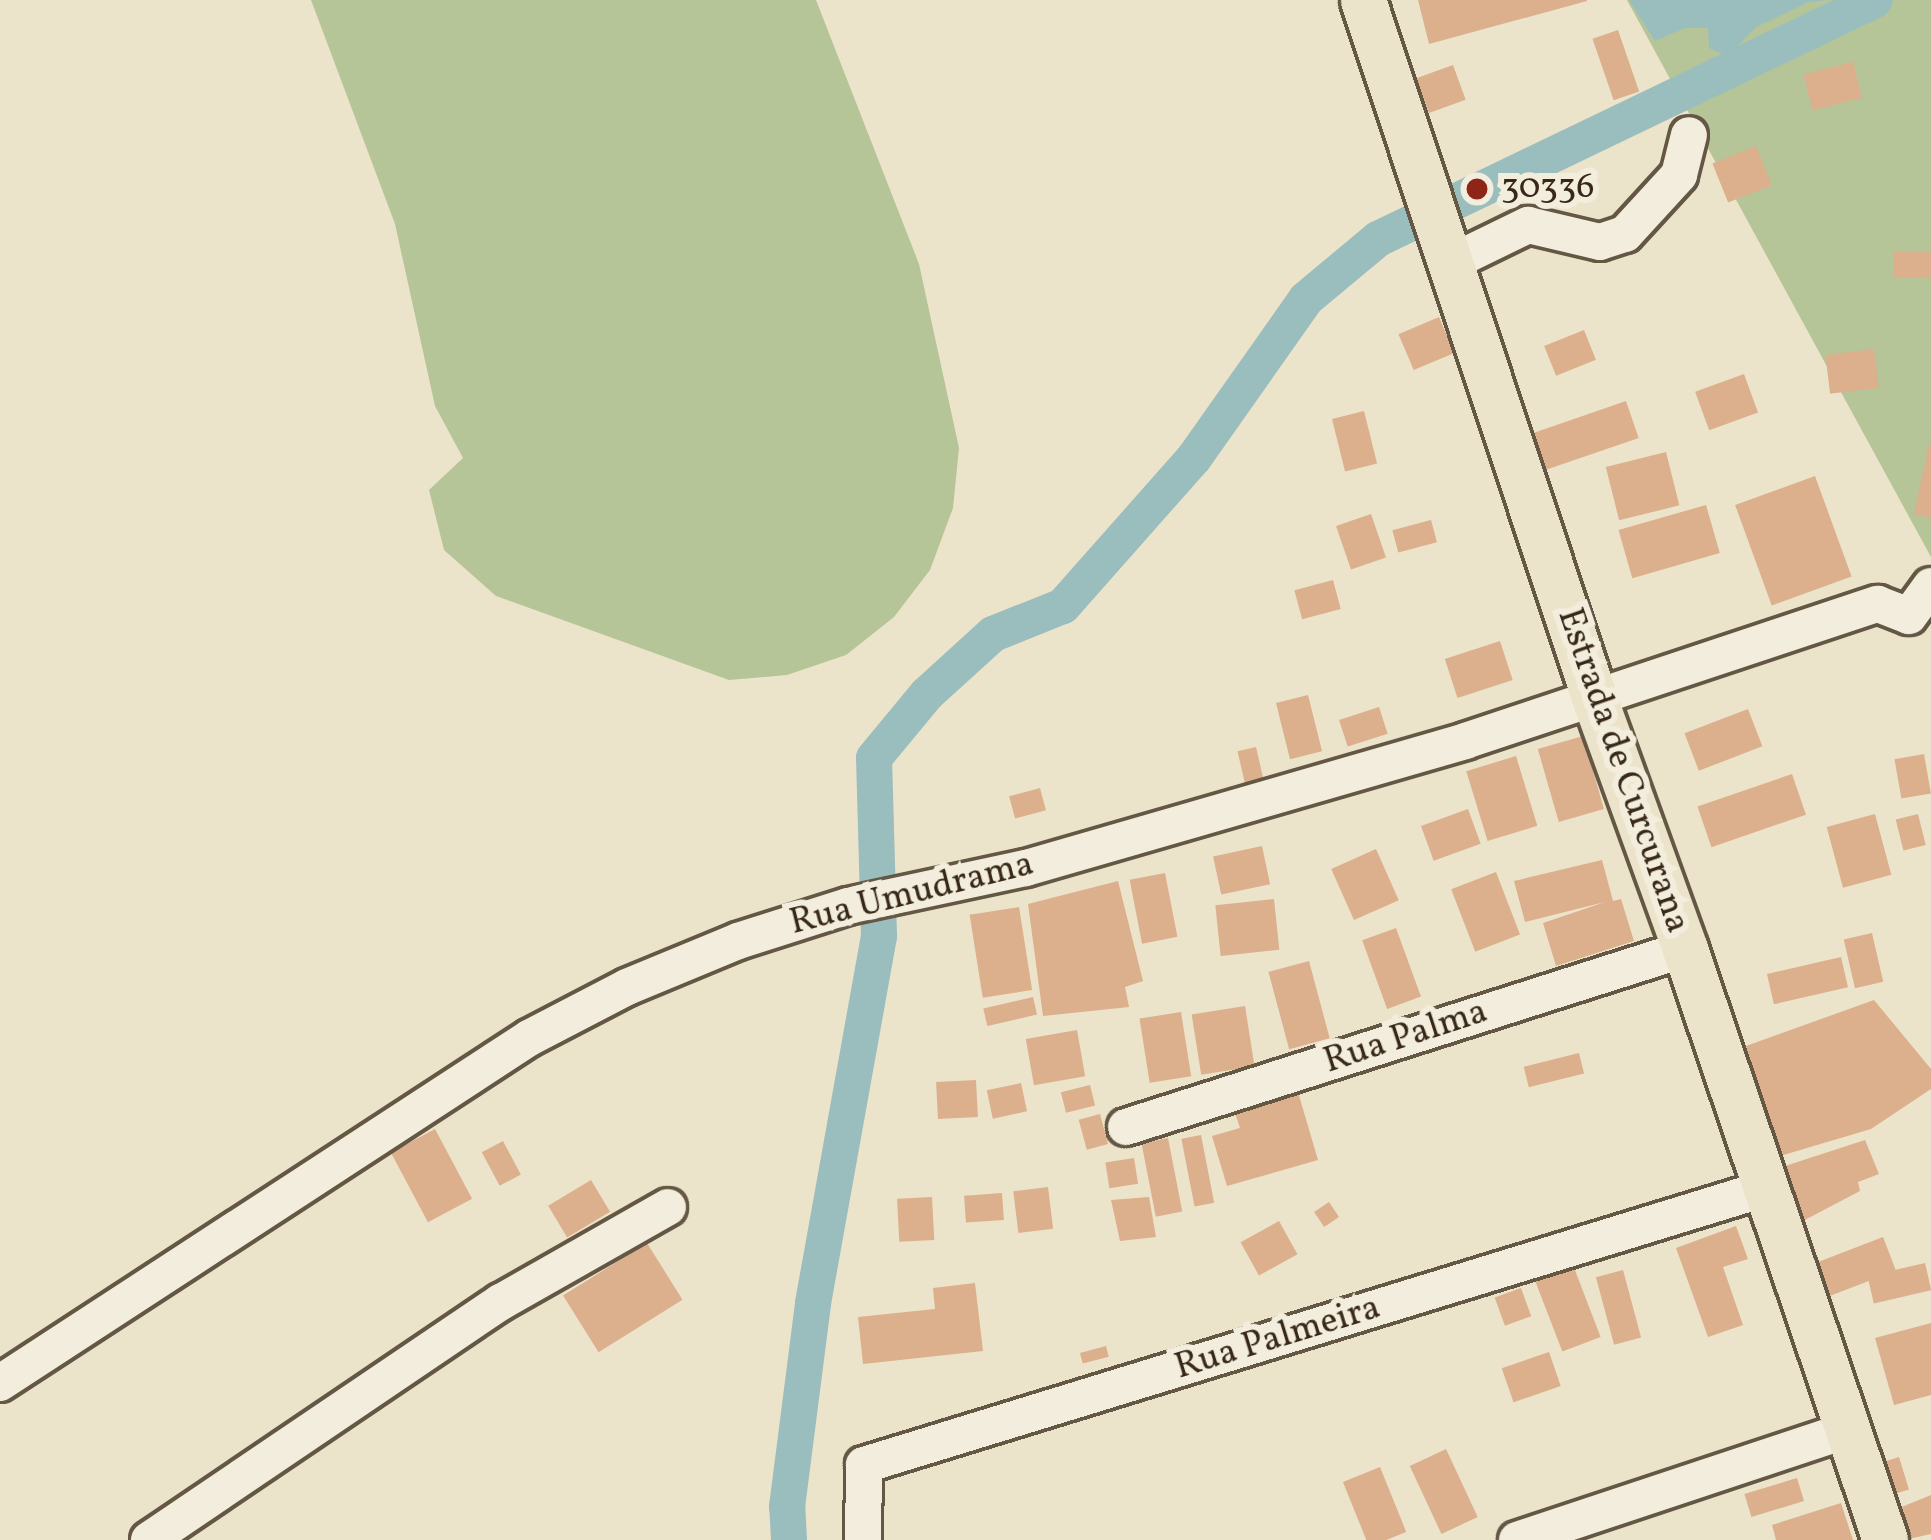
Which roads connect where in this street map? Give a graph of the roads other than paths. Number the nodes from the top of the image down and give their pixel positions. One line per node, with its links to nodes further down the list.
1 (1363, 0): 3 (main road, Estrada de Curcurana)
2 (1689, 135): 3 (street)
3 (1449, 252): 5 (main road, Estrada de Curcurana)
4 (1924, 615): 5 (street, Rua Umudrama)
5 (1594, 700): 6 (main road, Estrada de Curcurana); 10 (street, Rua Umudrama)
6 (1685, 949): 7 (street, Rua Palma); 8 (main road, Estrada de Curcurana)
7 (1126, 1127)
8 (1764, 1189): 11 (main road, Estrada de Curcurana); 13 (street, Rua Palmeira)
9 (668, 1207): 12 (street)
10 (0, 1382)
11 (1847, 1430): 14 (street); 15 (main road, Estrada de Curcurana)
12 (149, 1540)
13 (862, 1540)
14 (1517, 1540)
15 (1885, 1540)

